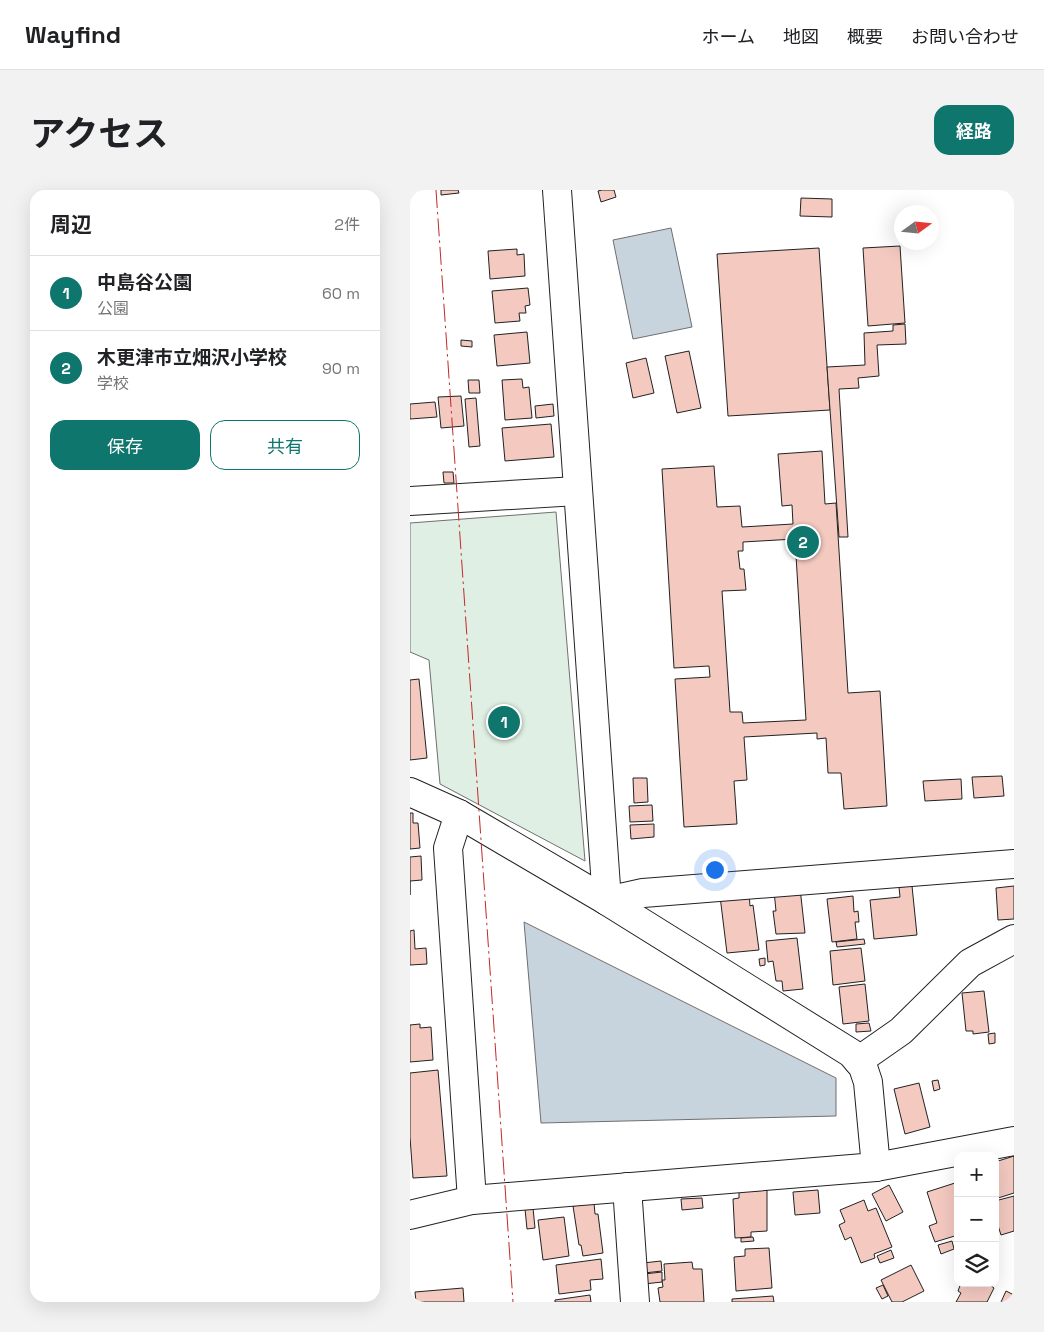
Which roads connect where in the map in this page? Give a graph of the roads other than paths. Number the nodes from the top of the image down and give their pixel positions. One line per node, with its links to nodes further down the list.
1 (557, 190): 2 (street)
2 (577, 491): 3 (street); 7 (street)
3 (410, 501)
4 (410, 792): 5 (street)
5 (459, 814): 7 (street); 13 (street)
6 (1014, 864): 7 (street)
7 (607, 902): 9 (street)
8 (1014, 939): 9 (street)
9 (858, 1061): 11 (street)
10 (1014, 1141): 11 (street)
11 (876, 1167): 12 (street)
12 (627, 1187): 13 (street); 15 (street)
13 (472, 1200): 14 (street)
14 (410, 1215)
15 (635, 1302)

